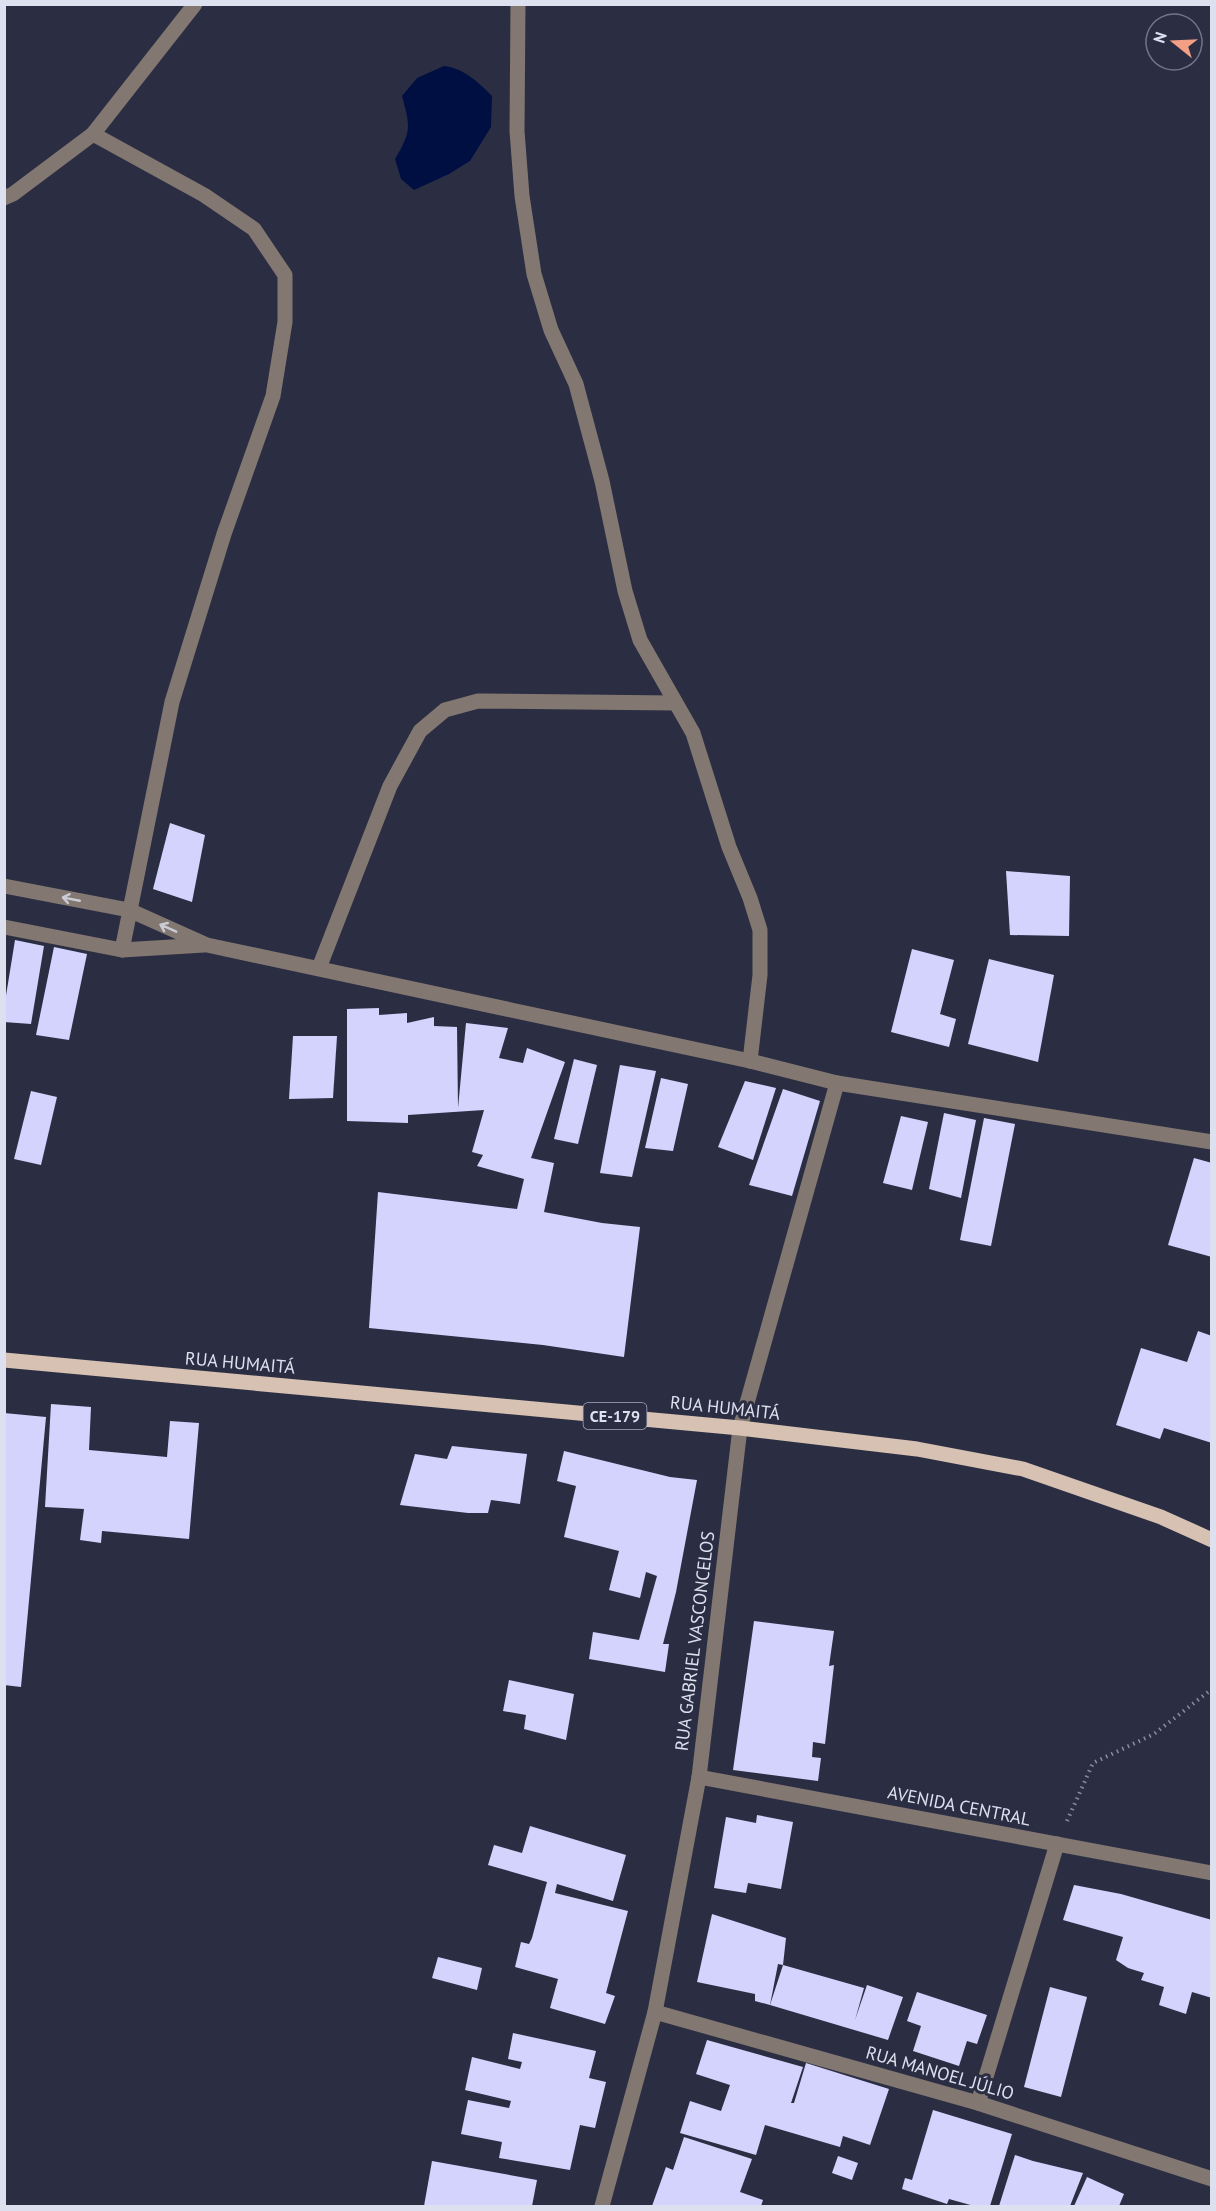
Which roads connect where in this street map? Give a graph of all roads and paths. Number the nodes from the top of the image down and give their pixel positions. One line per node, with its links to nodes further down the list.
1 (195, 4): 3 (street)
2 (518, 4): 5 (street)
3 (93, 134): 4 (street); 7 (street)
4 (4, 198)
5 (675, 703): 11 (street); 12 (street)
6 (4, 886): 7 (street, one-way to 6)
7 (129, 910): 9 (street, one-way to 7); 10 (street)
8 (4, 927): 10 (street)
9 (207, 945): 10 (street); 11 (street)
10 (122, 950)
11 (319, 968): 12 (street)
12 (750, 1061): 13 (street)
13 (837, 1083): 14 (street); 16 (street, RUA GABRIEL VASCONCELOS)
14 (1212, 1142)
15 (4, 1360): 16 (main road, RUA HUMAITÁ / CE-179)
16 (740, 1428): 17 (main road, RUA HUMAITÁ / CE-179); 19 (street, RUA GABRIEL VASCONCELOS)
17 (1212, 1540)
18 (1212, 1689): 20 (path)
19 (699, 1777): 20 (street, AVENIDA CENTRAL); 22 (street, RUA GABRIEL VASCONCELOS)
20 (1057, 1844): 21 (street, AVENIDA CENTRAL); 23 (street)
21 (1212, 1873)
22 (656, 2012): 23 (street, RUA MANOEL JÚLIO); 25 (street, RUA GABRIEL VASCONCELOS)
23 (978, 2103): 24 (street, RUA MANOEL JÚLIO)
24 (1212, 2180)
25 (602, 2206)

